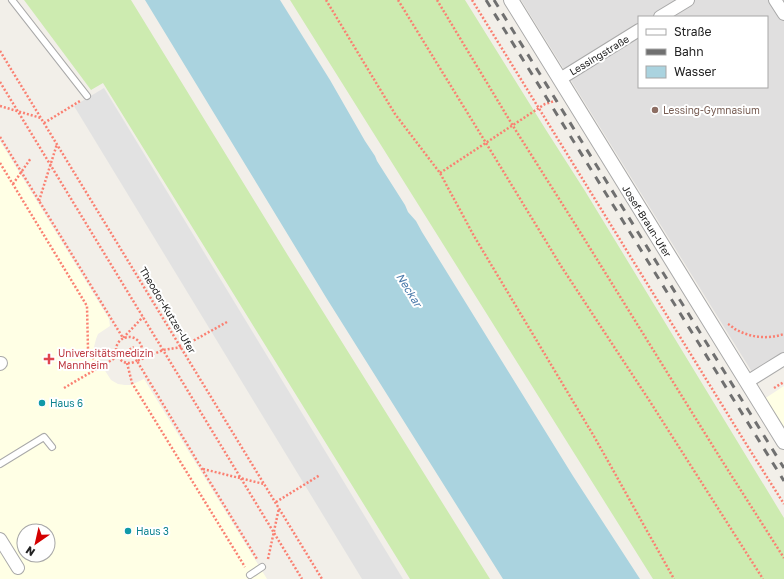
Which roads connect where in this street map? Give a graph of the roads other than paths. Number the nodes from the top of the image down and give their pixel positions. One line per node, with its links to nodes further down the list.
1 (12, 0): 10 (lane)
2 (511, 0): 9 (street, Josef-Braun-Ufer)
3 (688, 0): 5 (street)
4 (776, 0): 6 (street)
5 (675, 3): 7 (street)
6 (784, 14)
7 (661, 16)
8 (638, 31): 9 (street, Lessingstraße)
9 (560, 79): 12 (street, Josef-Braun-Ufer)
10 (87, 96)
11 (784, 359): 12 (street)
12 (747, 382): 13 (street, Josef-Braun-Ufer)
13 (784, 442)
14 (52, 447): 15 (lane)
15 (0, 464)
16 (0, 539): 18 (street)
17 (262, 567): 19 (lane)
18 (18, 568)
19 (250, 575)

